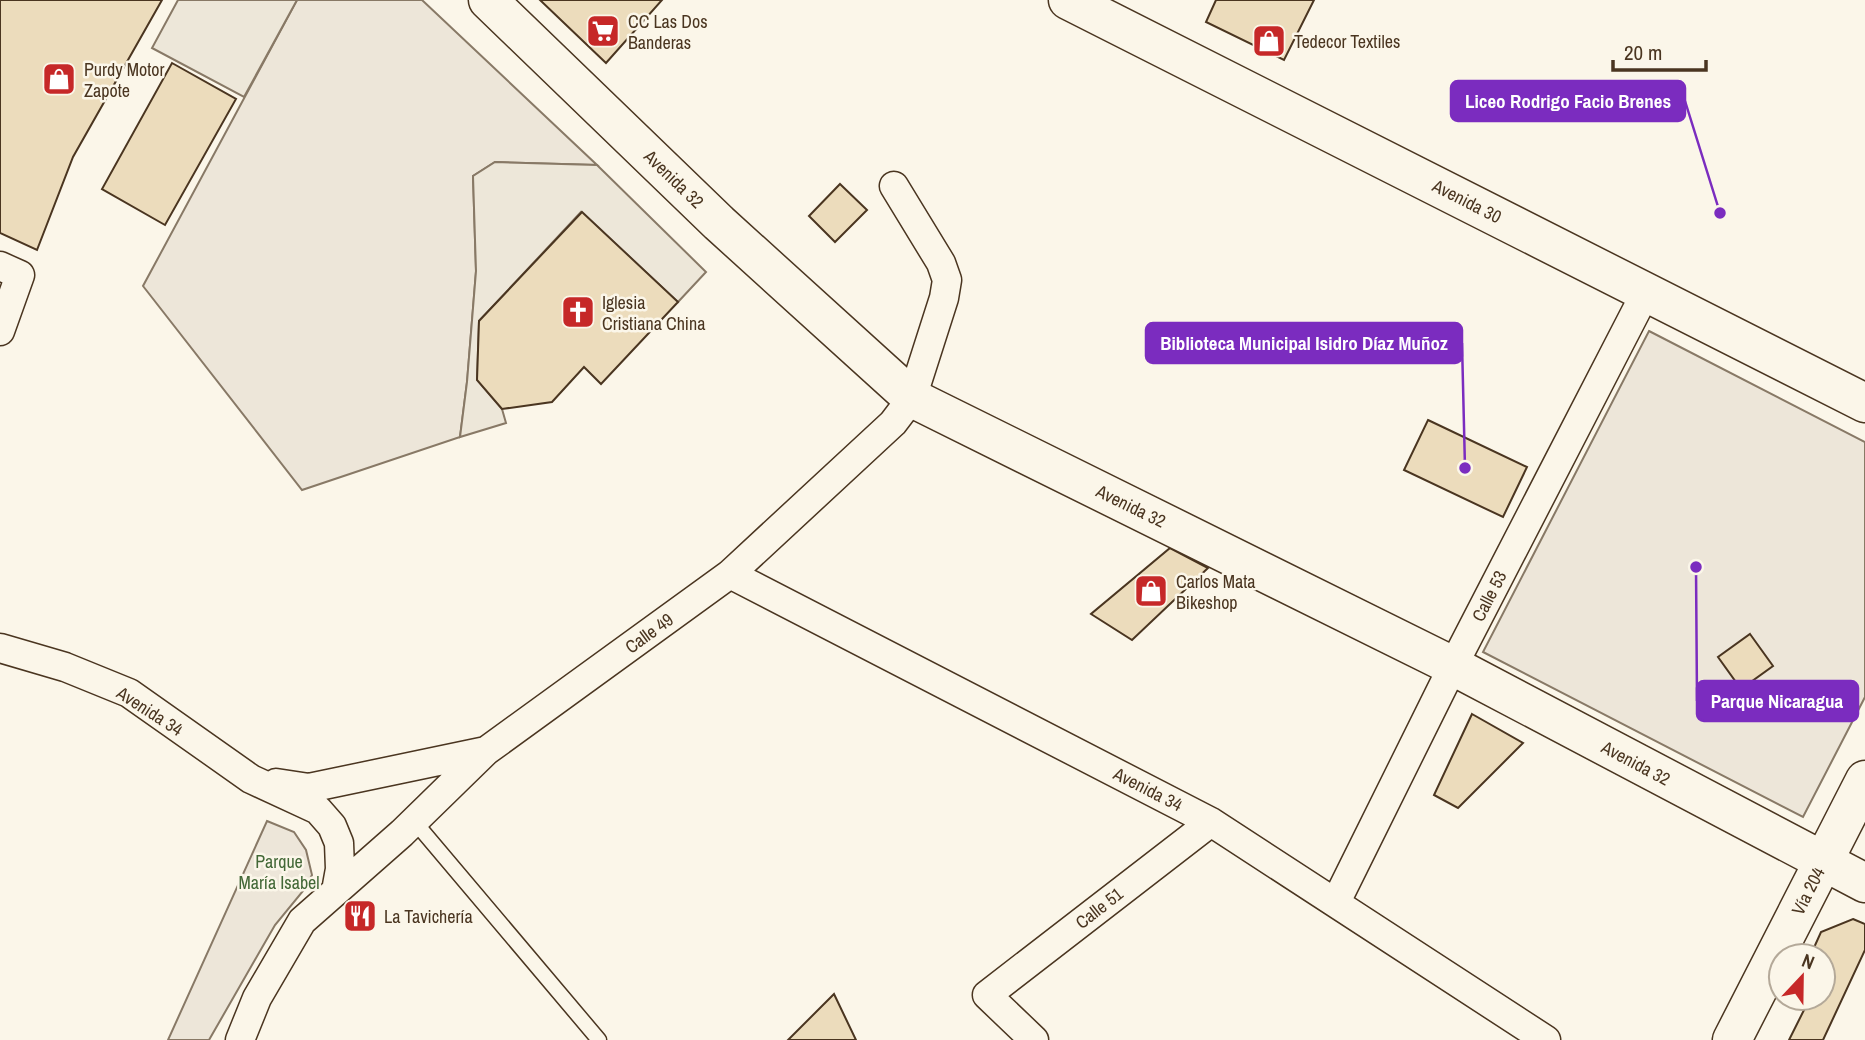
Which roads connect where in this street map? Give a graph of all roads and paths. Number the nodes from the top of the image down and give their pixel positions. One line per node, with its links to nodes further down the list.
1 (488, 0): 7 (main road, Avenida 32)
2 (1068, 0): 5 (main road, Avenida 30)
3 (894, 186): 7 (street, Calle 49)
4 (10, 270): 6 (street)
5 (1646, 292): 8 (main road, Avenida 30); 11 (street, Calle 53)
6 (0, 331)
7 (912, 398): 9 (street, Calle 49); 11 (main road, Avenida 32)
8 (1865, 403)
9 (730, 574): 12 (street, Calle 49); 16 (street, Avenida 34)
10 (0, 648): 13 (street, Avenida 34)
11 (1453, 666): 17 (main road, Avenida 32); 20 (street, Calle 53)
12 (486, 751): 13 (street, Avenida 34); 15 (street, Calle 49)
13 (251, 779): 19 (street, Avenida 34)
14 (1865, 780): 17 (main road, Vía 204)
15 (414, 821): 19 (street, Calle 49); 22 (lane)
16 (1211, 821): 20 (street, Avenida 34); 23 (street, Calle 51)
17 (1824, 862): 18 (main road, Avenida 32); 25 (main road, Vía 204)
18 (1865, 883)
19 (336, 891): 21 (street, Calle 49)
20 (1336, 902): 24 (street, Avenida 34)
21 (240, 1040)
22 (599, 1040)
23 (1034, 1040)
24 (1546, 1040)
25 (1732, 1040)

